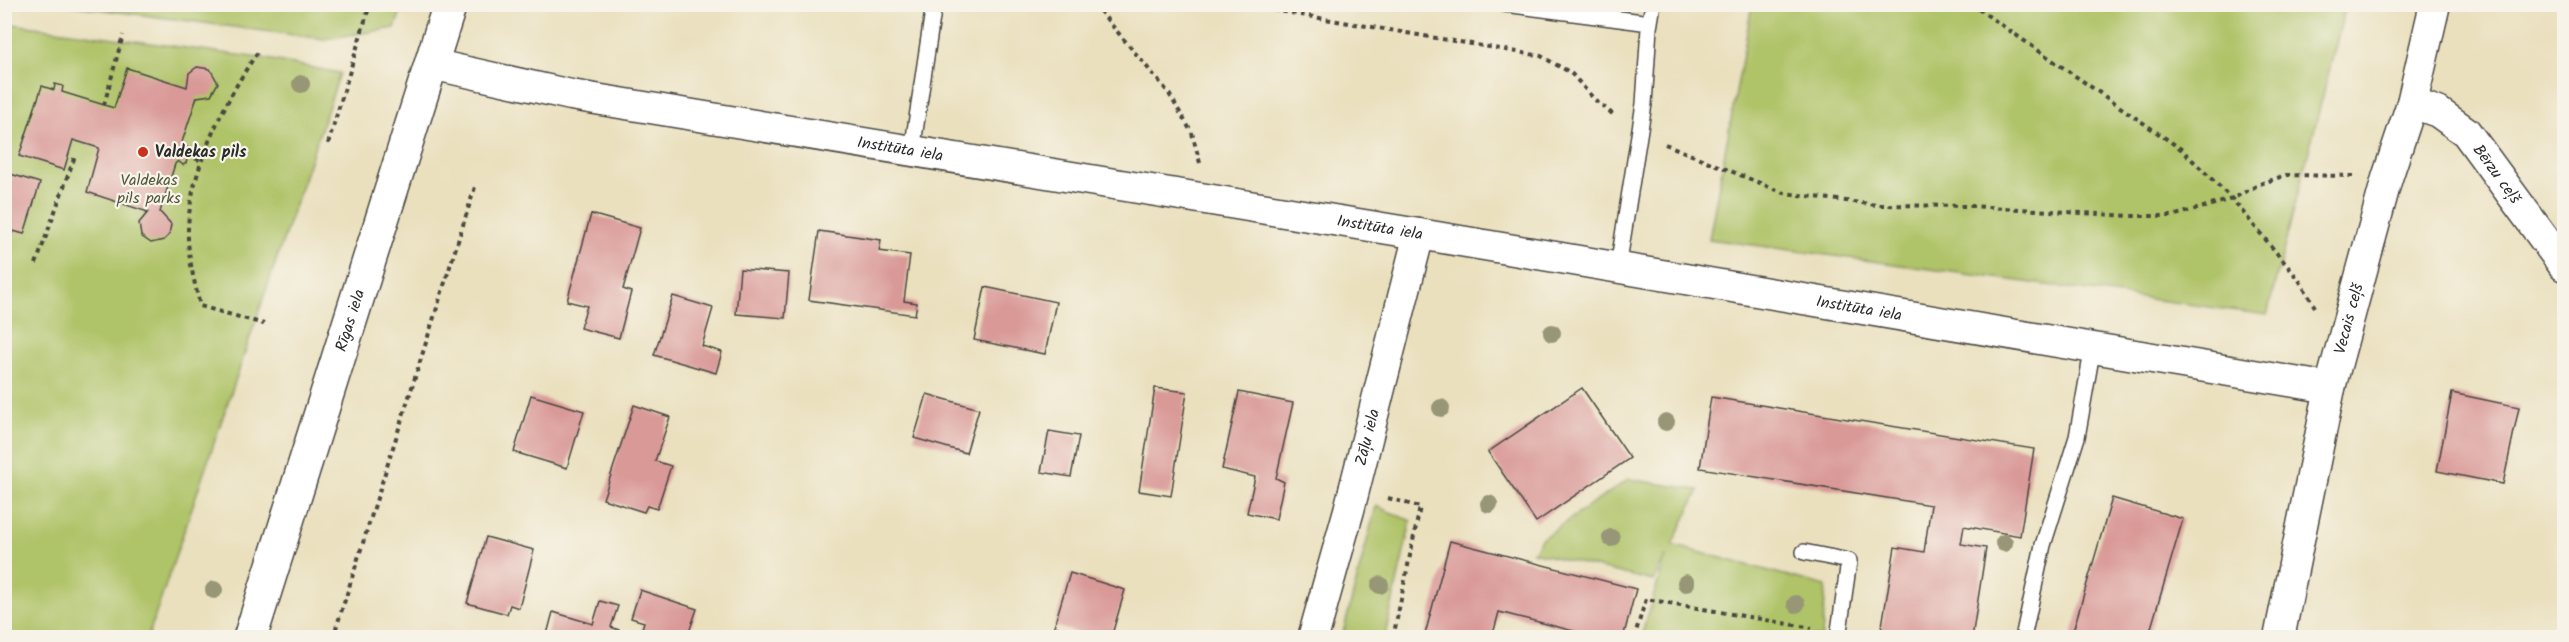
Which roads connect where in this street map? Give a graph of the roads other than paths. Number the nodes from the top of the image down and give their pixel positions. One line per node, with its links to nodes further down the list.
1 (450, 4): 7 (main road, Rīgas iela)
2 (934, 4): 9 (lane)
3 (1505, 4): 6 (lane)
4 (1653, 4): 6 (lane)
5 (2435, 4): 8 (street, Vecais ceļš)
6 (1650, 23): 12 (lane)
7 (431, 64): 9 (street, Institūta iela); 16 (main road, Rīgas iela)
8 (2412, 103): 11 (street, Bērzu ceļš); 14 (street, Vecais ceļš)
9 (912, 151): 10 (street, Institūta iela)
10 (1419, 234): 12 (street, Institūta iela); 17 (street, Zāļu iela)
11 (2565, 266)
12 (1618, 267): 13 (street, Institūta iela)
13 (2093, 346): 14 (street, Institūta iela); 19 (lane)
14 (2330, 388): 20 (street, Vecais ceļš)
15 (1804, 552): 18 (lane)
16 (250, 638)
17 (1313, 638)
18 (1838, 638)
19 (2023, 638)
20 (2279, 638)

